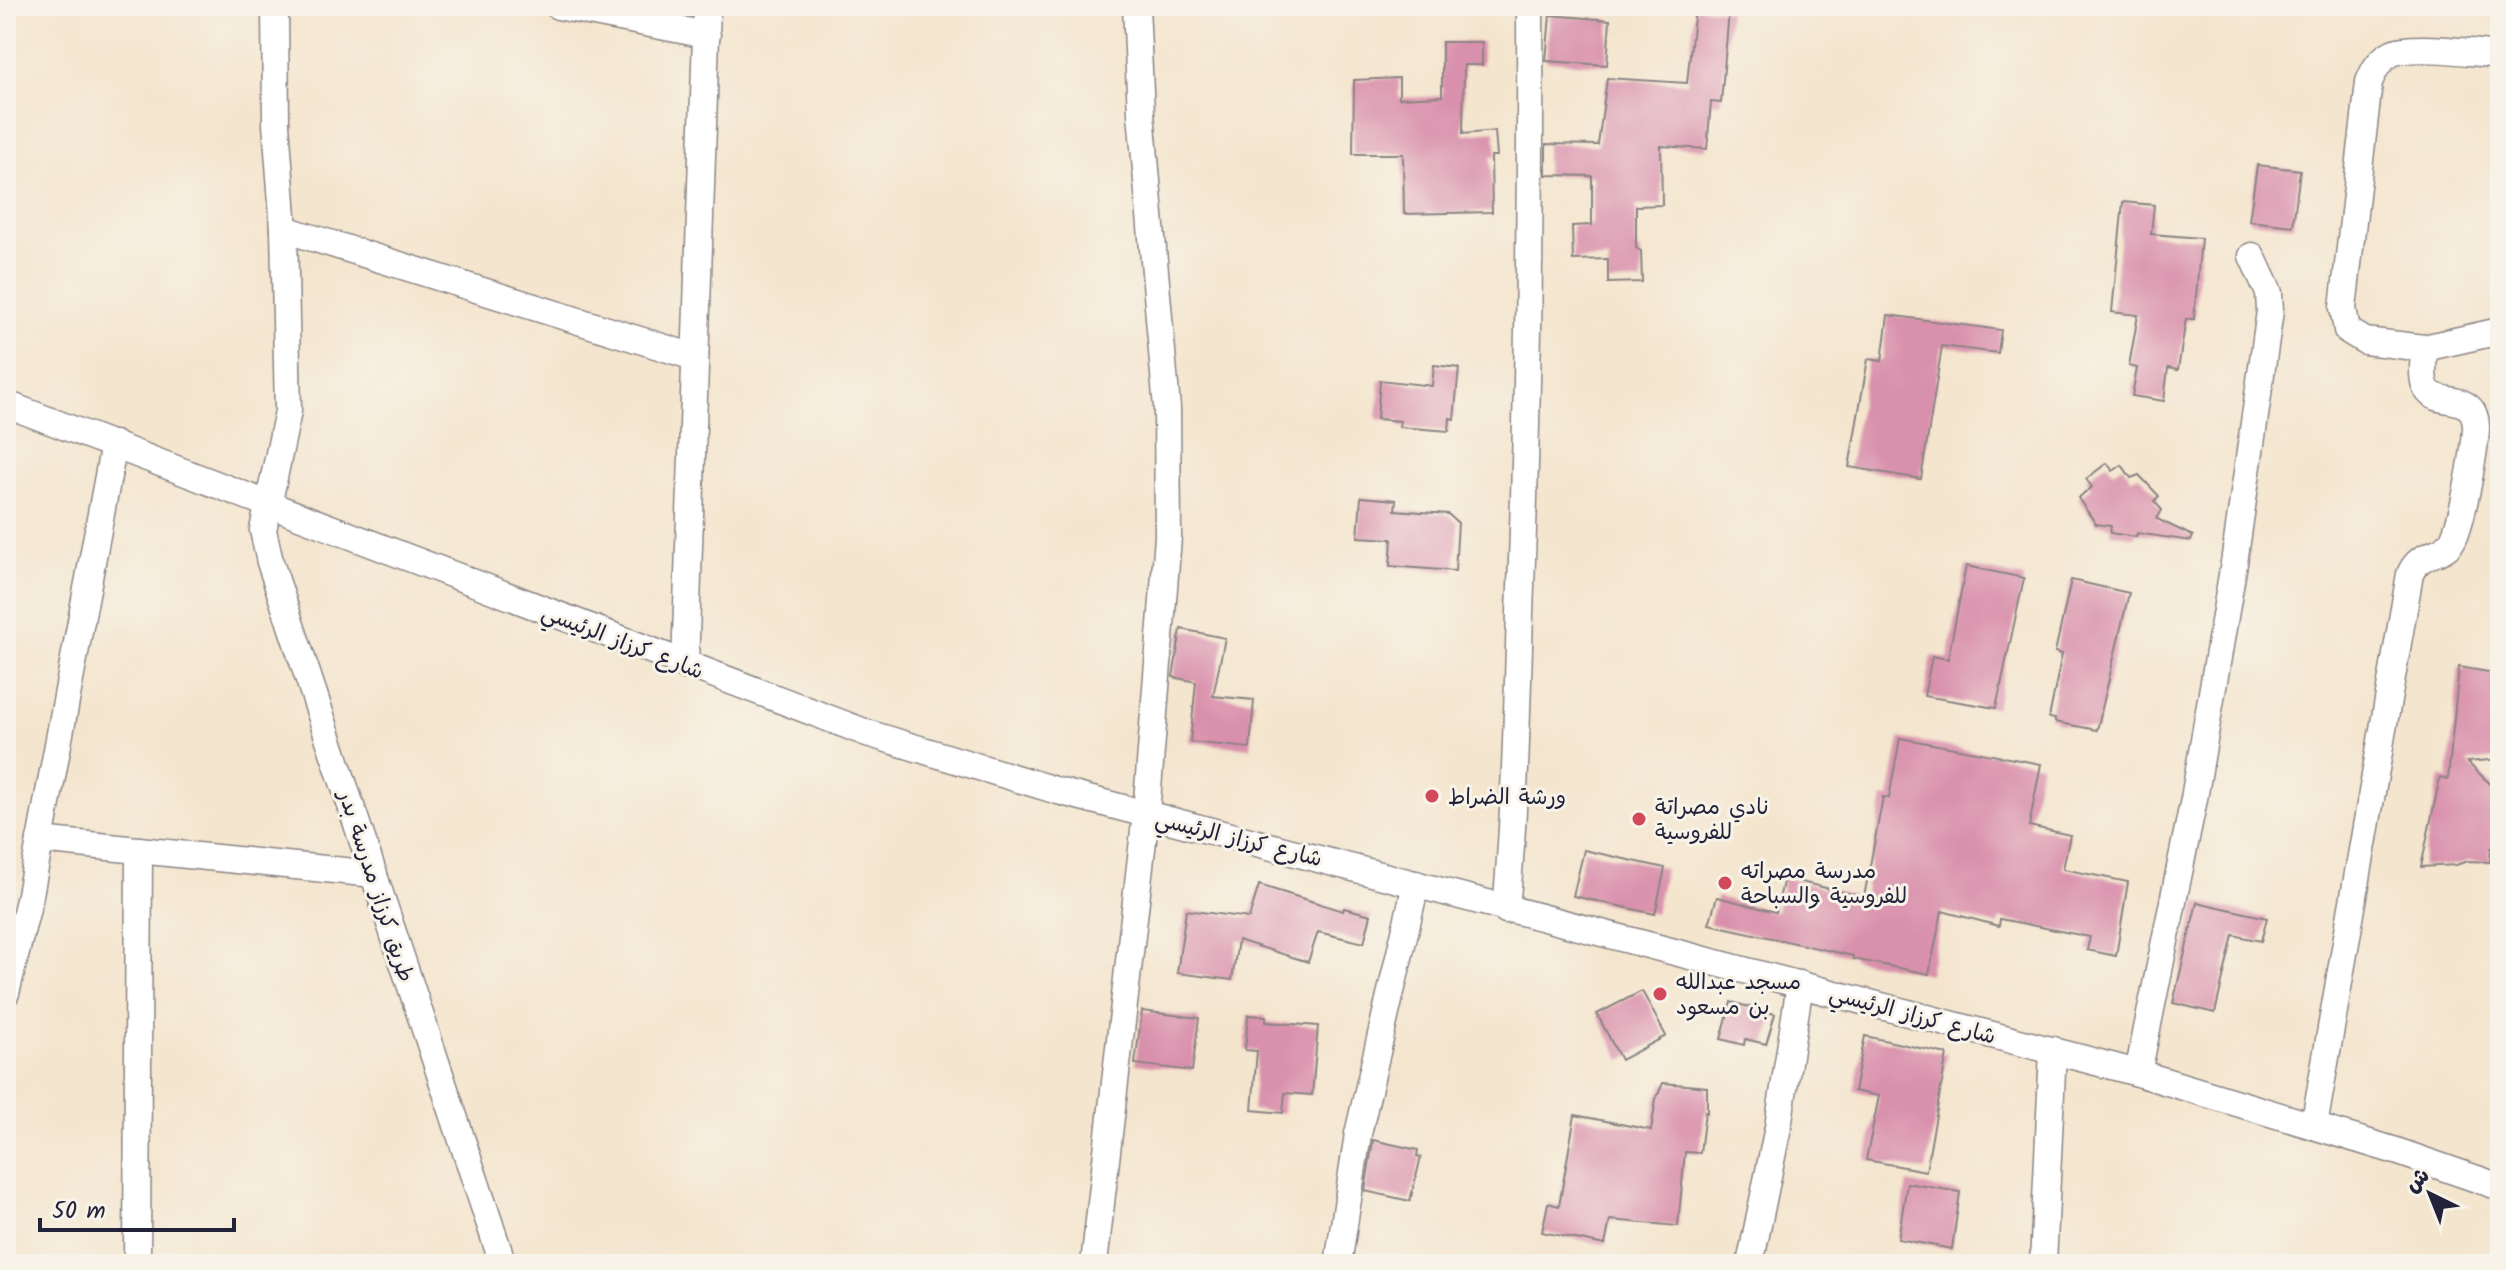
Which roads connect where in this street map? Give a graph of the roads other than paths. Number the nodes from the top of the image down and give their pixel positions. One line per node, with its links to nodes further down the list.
1 (275, 6): 8 (street, طريق كرزاز مدرسة بدر)
2 (558, 6): 6 (street)
3 (707, 6): 6 (street)
4 (1136, 6): 17 (street)
5 (1530, 6): 22 (street)
6 (707, 35): 12 (street)
7 (2500, 55): 11 (street)
8 (284, 229): 12 (street); 15 (street, طريق كرزاز مدرسة بدر)
9 (2252, 256): 26 (street)
10 (2500, 331): 11 (street)
11 (2424, 348): 27 (street)
12 (694, 357): 16 (street)
13 (6, 404): 14 (street, شارع كرزاز الرئيسي)
14 (114, 444): 15 (street, شارع كرزاز الرئيسي); 18 (street)
15 (268, 505): 16 (street, شارع كرزاز الرئيسي); 20 (street, طريق كرزاز مدرسة بدر)
16 (685, 666): 17 (street, شارع كرزاز الرئيسي)
17 (1146, 814): 21 (street, شارع كرزاز الرئيسي); 31 (street)
18 (40, 840): 19 (street); 24 (street)
19 (139, 850): 20 (street); 29 (street)
20 (374, 874): 30 (street, طريق كرزاز مدرسة بدر)
21 (1416, 884): 22 (street, شارع كرزاز الرئيسي); 32 (street)
22 (1506, 910): 23 (street, شارع كرزاز الرئيسي)
23 (1800, 984): 25 (street, شارع كرزاز الرئيسي); 33 (street)
24 (6, 993)
25 (2053, 1050): 26 (street, شارع كرزاز الرئيسي); 34 (street)
26 (2138, 1073): 27 (street, شارع كرزاز الرئيسي)
27 (2314, 1126): 28 (street, شارع كرزاز الرئيسي)
28 (2500, 1187)
29 (137, 1264)
30 (503, 1264)
31 (1094, 1264)
32 (1338, 1264)
33 (1750, 1264)
34 (2043, 1264)

